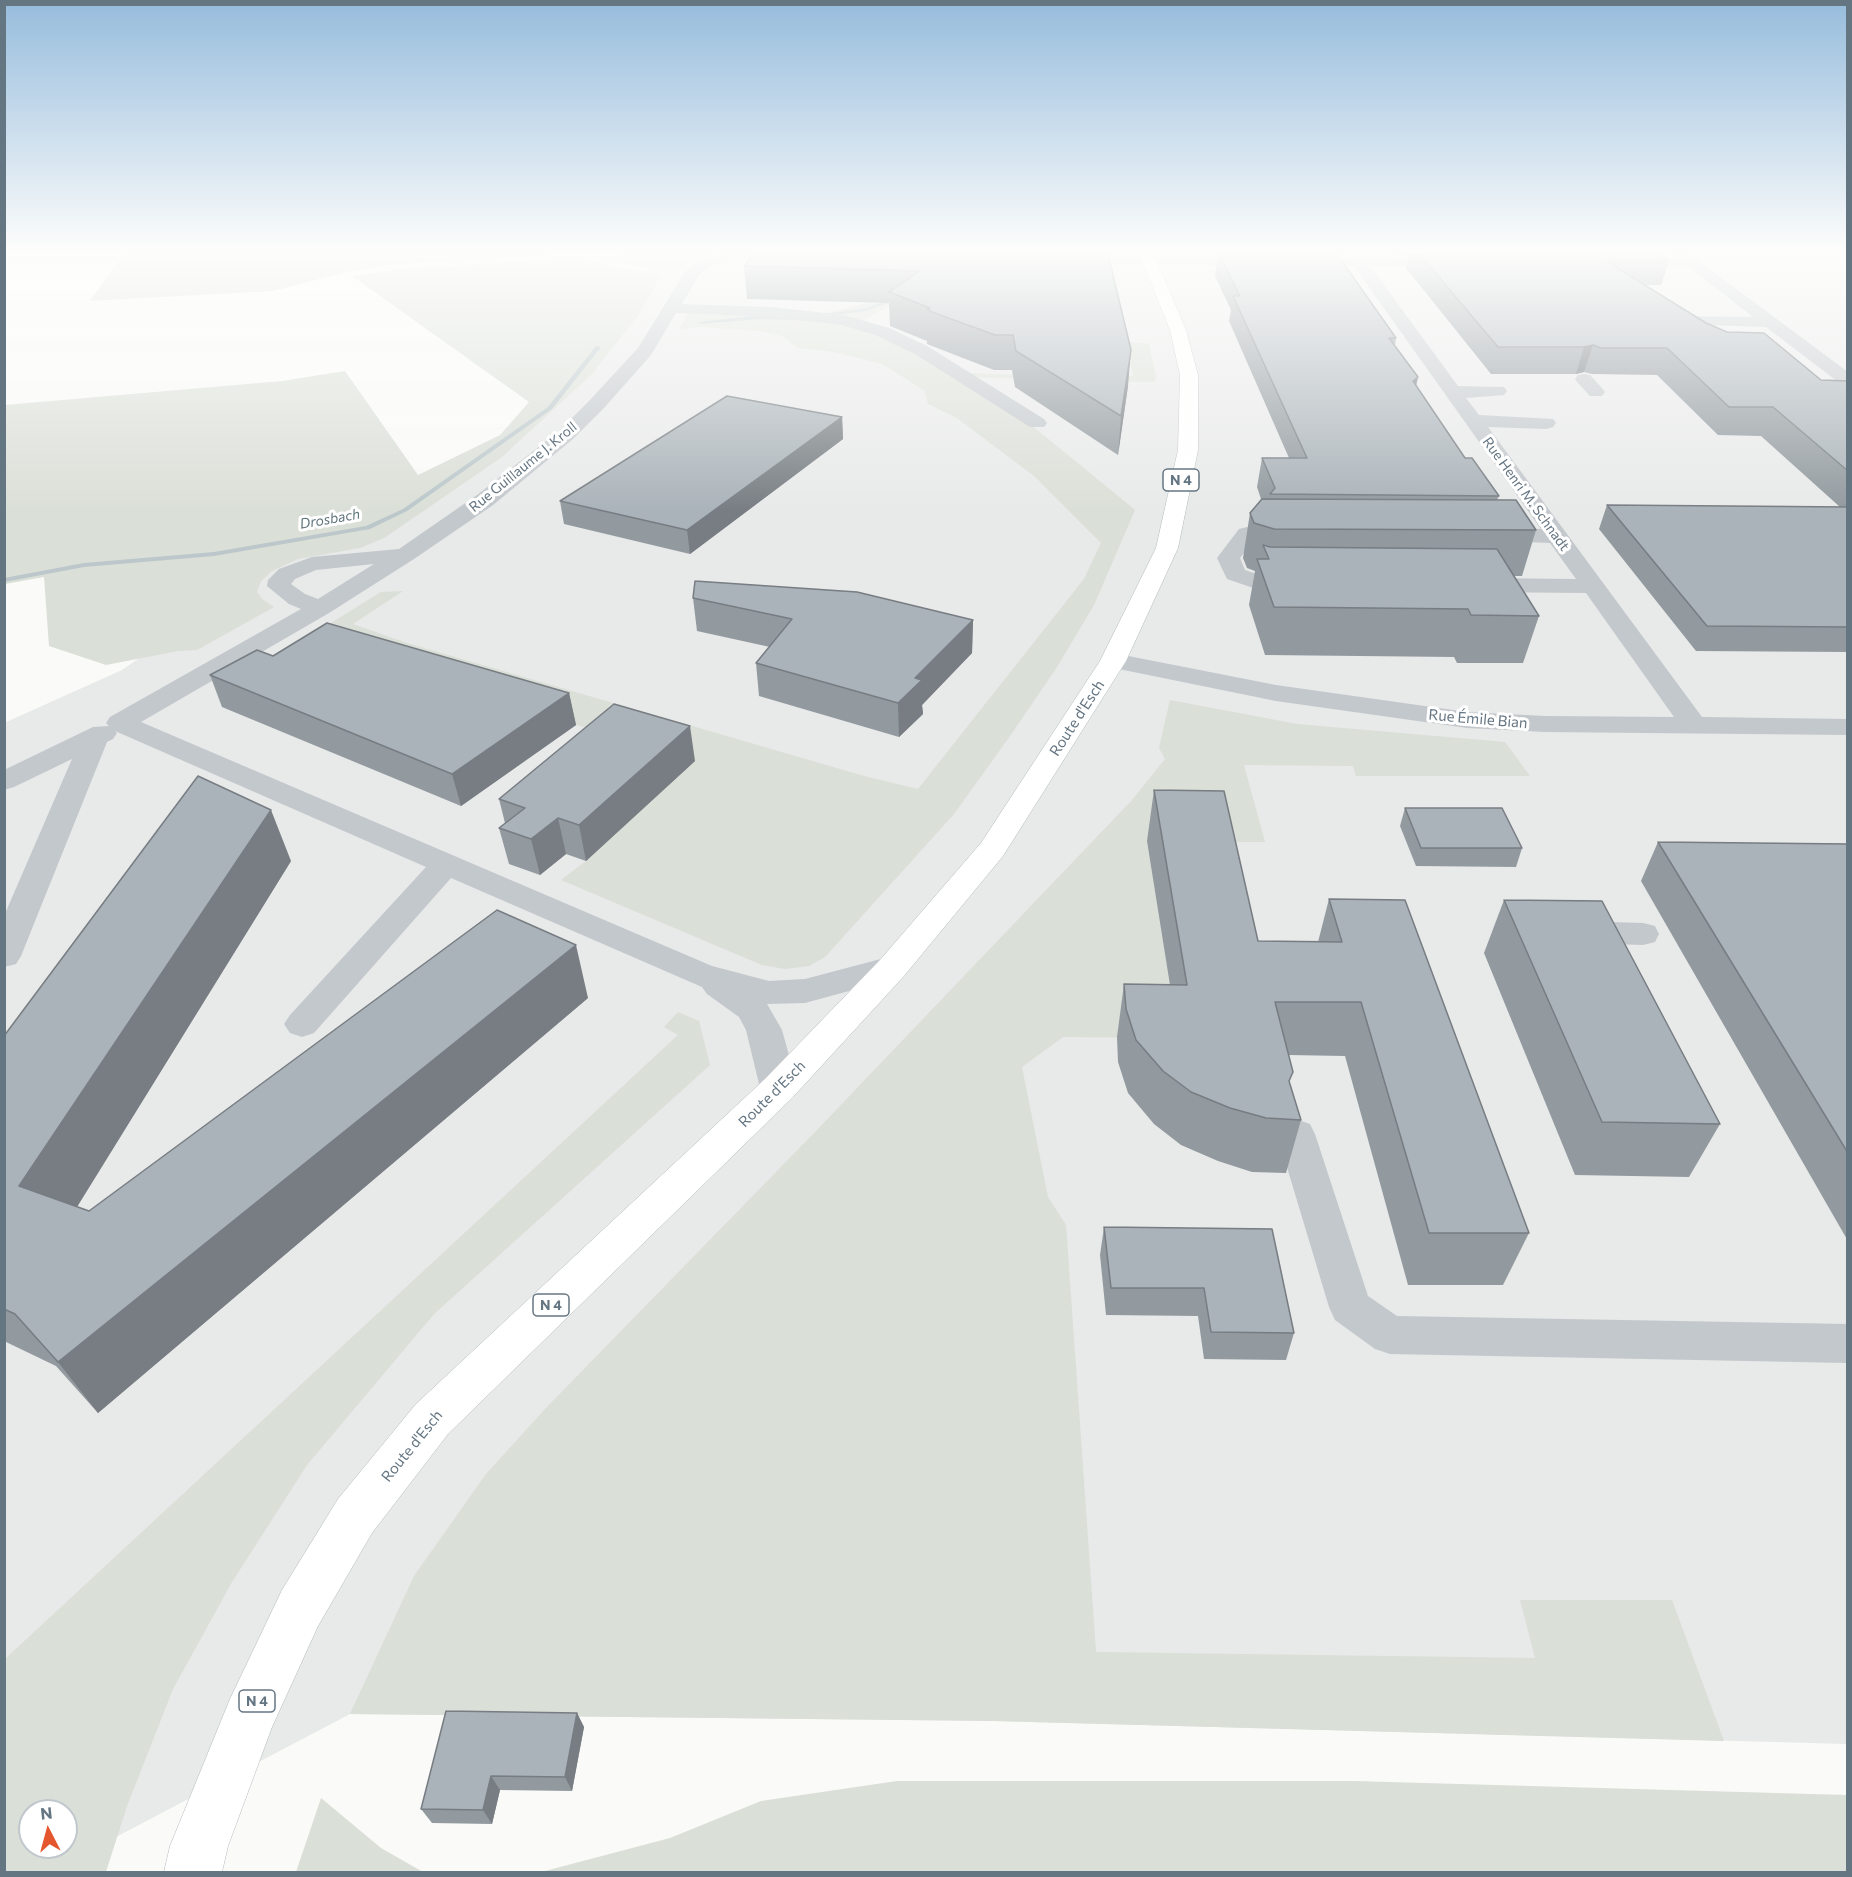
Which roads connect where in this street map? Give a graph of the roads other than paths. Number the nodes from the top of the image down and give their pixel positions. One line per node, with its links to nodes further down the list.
1 (653, 338): 13 (street, Rue Guillaume J. Kroll)
2 (895, 338): 9 (street)
3 (1180, 338): 18 (main road, Route d'Esch / N 4)
4 (1418, 338): 8 (street, Rue Henri M. Schnadt)
5 (1791, 338): 6 (street)
6 (1848, 381)
7 (1544, 420): 8 (street)
8 (1481, 421): 12 (street, Rue Henri M. Schnadt)
9 (1037, 423)
10 (1317, 534): 14 (street)
11 (1470, 535): 12 (street)
12 (1557, 536): 16 (street, Rue Henri M. Schnadt)
13 (406, 554): 17 (street, Rue Guillaume J. Kroll); 17 (street, Rue Guillaume J. Kroll)
14 (1319, 584)
15 (1457, 585): 16 (street)
16 (1593, 586): 20 (street, Rue Henri M. Schnadt)
17 (320, 609): 19 (street, Rue Guillaume J. Kroll)
18 (1113, 661): 20 (street, Rue Émile Bian); 28 (main road, Route d'Esch / N 4)
19 (120, 723): 22 (street, Rue Guillaume J. Kroll); 24 (street)
20 (1694, 726): 21 (street, Rue Émile Bian)
21 (1848, 727)
22 (94, 739): 23 (street, Rue Guillaume J. Kroll); 27 (street)
23 (4, 781)
24 (446, 864): 29 (street); 30 (street)
25 (1551, 932): 26 (street)
26 (1643, 934)
27 (4, 957)
28 (892, 968): 29 (street); 31 (main road, Route d'Esch / N 4)
29 (702, 975): 31 (street)
30 (302, 1024)
31 (779, 1088): 34 (main road, Route d'Esch / N 4)
32 (1296, 1134): 33 (street)
33 (1848, 1344)
34 (193, 1872)

